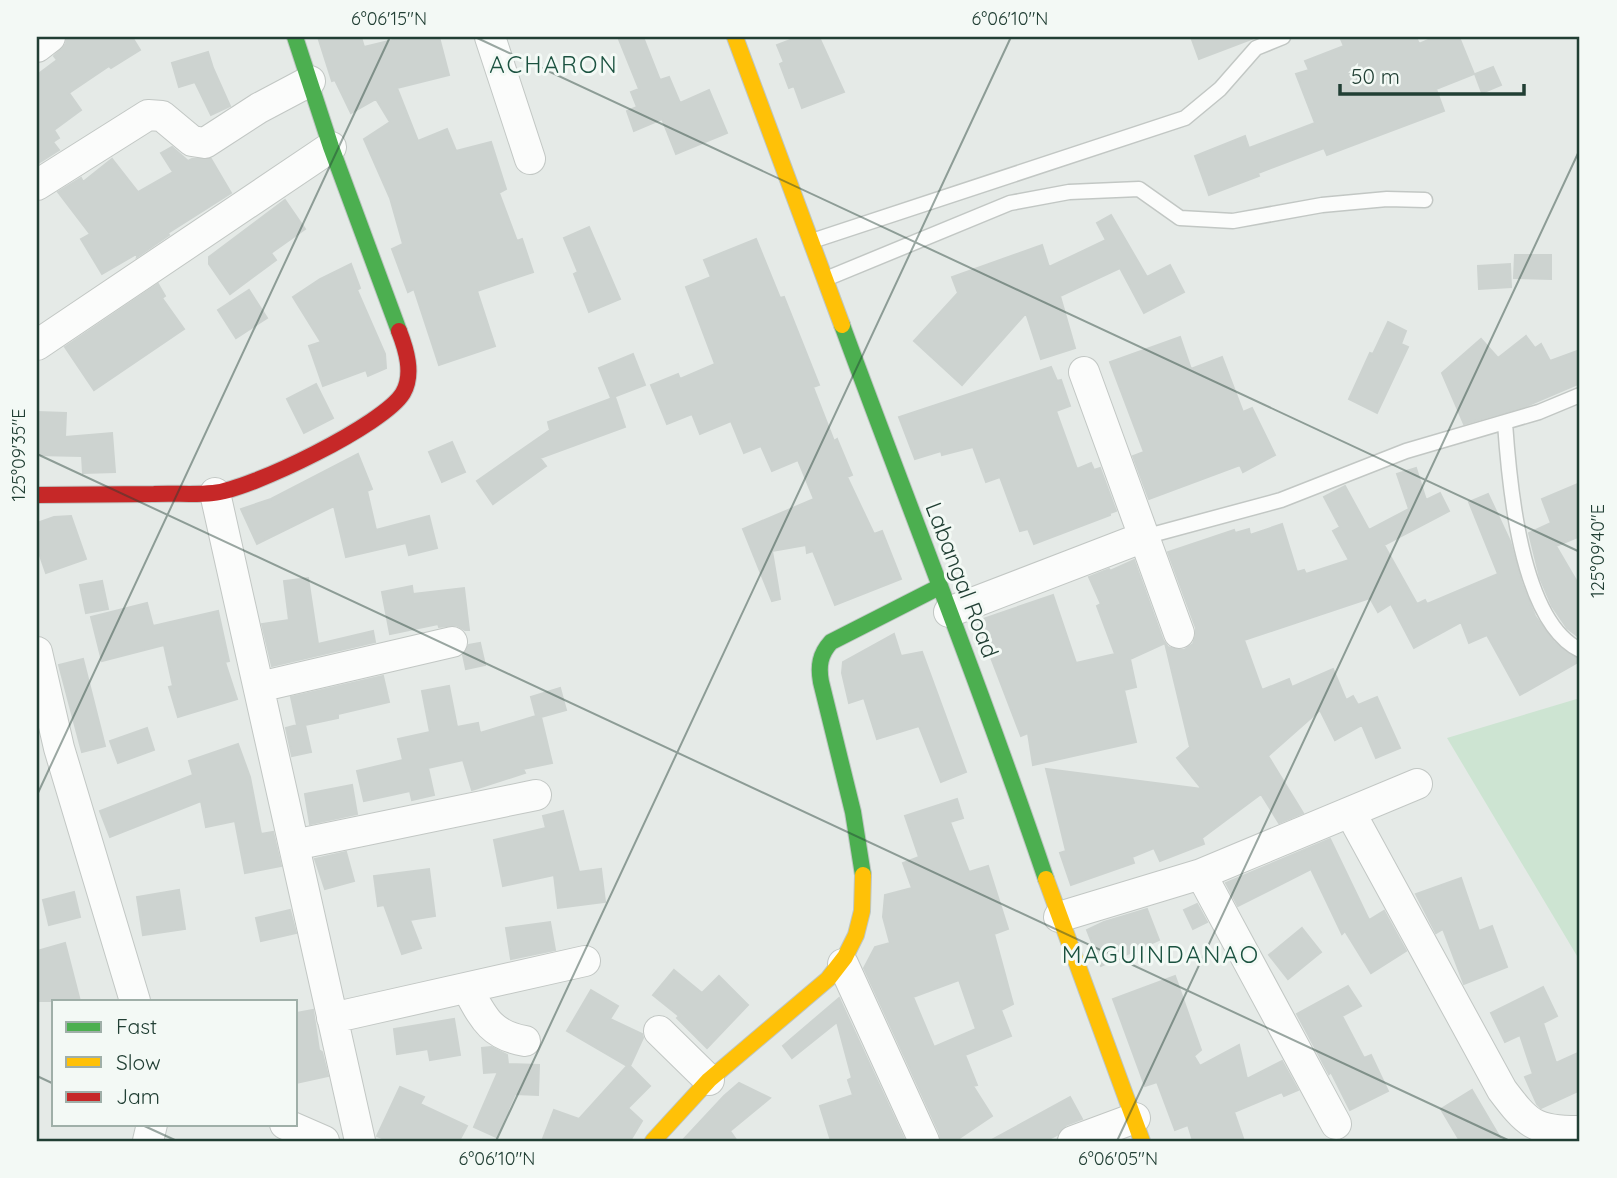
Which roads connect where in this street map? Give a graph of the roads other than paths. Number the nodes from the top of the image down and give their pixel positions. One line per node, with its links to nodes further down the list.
1 (50, 37): 6 (street)
2 (295, 37): 7 (street)
3 (491, 37): 9 (street)
4 (735, 37): 12 (street, Labangal Road)
5 (1283, 37): 12 (lane)
6 (37, 47)
7 (310, 81): 8 (street); 10 (street)
8 (331, 146): 14 (street); 18 (street)
9 (530, 159)
10 (37, 185)
11 (1425, 200): 13 (lane)
12 (810, 241): 13 (street, Labangal Road)
13 (827, 279): 21 (street, Labangal Road)
14 (37, 345)
15 (1084, 372): 20 (street)
16 (1580, 395): 17 (lane)
17 (1505, 422): 20 (lane); 24 (lane)
18 (215, 493): 19 (street); 26 (street)
19 (37, 495)
20 (1144, 537): 21 (street); 22 (street)
21 (944, 600): 33 (street, Labangal Road); 35 (street)
22 (1179, 633)
23 (453, 642): 26 (street)
24 (1580, 650)
25 (37, 652): 27 (street)
26 (259, 687): 31 (street)
27 (48, 751): 37 (street)
28 (1417, 785): 30 (street)
29 (536, 794): 31 (street)
30 (1350, 812): 32 (street); 45 (street)
31 (294, 845): 38 (street)
32 (1201, 874): 33 (street); 42 (street)
33 (1059, 917): 44 (street, Labangal Road)
34 (585, 961): 36 (street)
35 (843, 964): 41 (street); 49 (street)
36 (467, 988): 38 (street); 40 (street)
37 (135, 1000)
38 (332, 1018): 47 (street)
39 (659, 1031): 41 (street)
40 (525, 1041)
41 (709, 1080): 48 (street)
42 (1336, 1124)
43 (290, 1126): 46 (street)
44 (1139, 1130): 50 (street)
45 (1577, 1131)
46 (324, 1141)
47 (360, 1141)
48 (653, 1141)
49 (924, 1141)
50 (1073, 1141)

